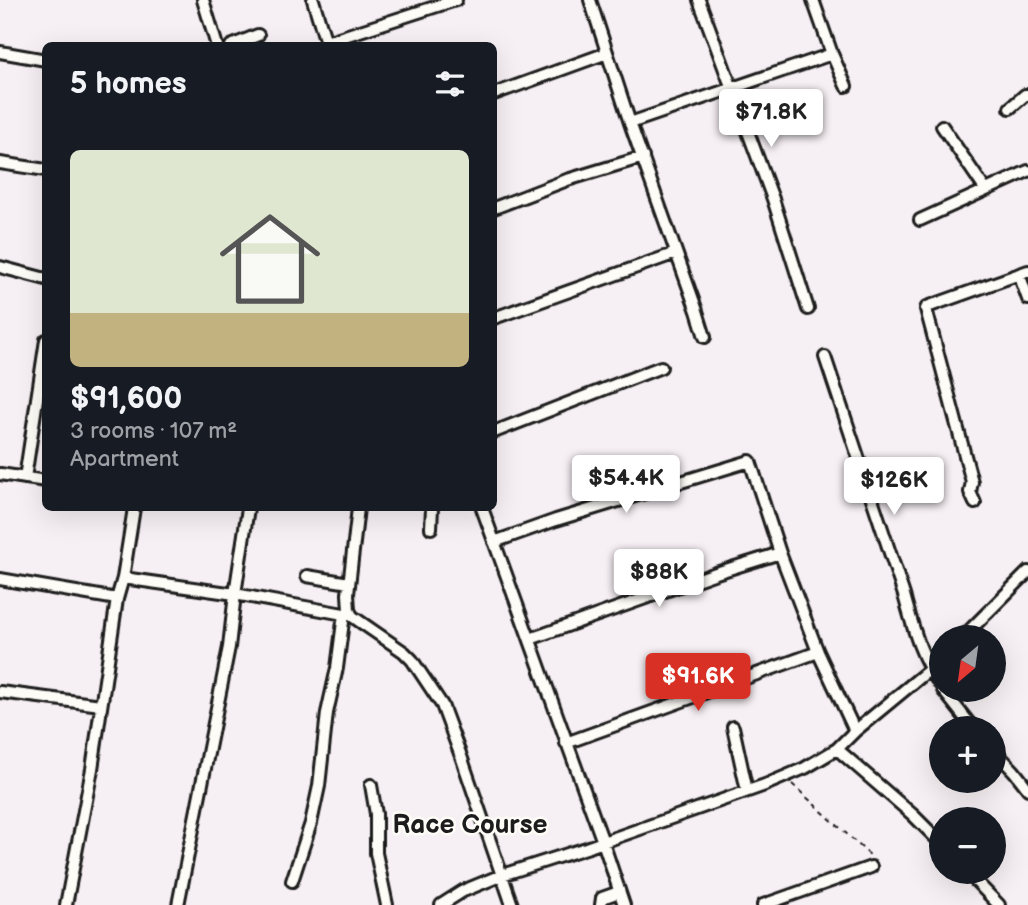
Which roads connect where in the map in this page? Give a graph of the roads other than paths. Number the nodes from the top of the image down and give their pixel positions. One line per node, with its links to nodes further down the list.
1 (203, 0): 8 (street)
2 (313, 0): 10 (street)
3 (456, 0): 11 (street)
4 (590, 0): 13 (street)
5 (699, 0): 17 (street)
6 (813, 0): 14 (street)
7 (258, 35): 9 (street)
8 (216, 42)
9 (241, 42)
10 (325, 42)
11 (332, 42)
12 (0, 52): 15 (street)
13 (607, 53): 18 (street); 21 (street)
14 (832, 54): 16 (street); 17 (street)
15 (42, 59)
16 (846, 86)
17 (733, 89): 21 (street); 35 (street)
18 (497, 93)
19 (1028, 95): 20 (street)
20 (1010, 108)
21 (630, 123): 23 (street)
22 (942, 126): 27 (street)
23 (643, 157): 28 (street); 30 (street)
24 (0, 163): 25 (street)
25 (42, 169)
26 (1028, 170): 27 (street)
27 (985, 189): 29 (street)
28 (497, 207)
29 (920, 220)
30 (676, 253): 36 (street); 37 (street)
31 (0, 267): 33 (street)
32 (1024, 273): 34 (street); 45 (street)
33 (42, 278)
34 (1028, 299)
35 (808, 309)
36 (497, 317)
37 (705, 337)
38 (825, 358): 65 (street)
39 (42, 366): 43 (street)
40 (661, 367): 41 (street)
41 (497, 431)
42 (0, 474): 43 (street)
43 (25, 478): 44 (street)
44 (42, 480)
45 (975, 503)
46 (134, 511): 56 (street)
47 (248, 511): 59 (street)
48 (358, 511): 58 (street)
49 (432, 511): 51 (street)
50 (483, 511): 52 (street)
51 (431, 528)
52 (494, 542): 53 (street); 63 (street)
53 (780, 553): 63 (street); 64 (street)
54 (307, 576): 58 (street)
55 (1026, 577): 62 (street)
56 (123, 578): 59 (street); 60 (street)
57 (0, 579): 60 (street)
58 (349, 583): 61 (street)
59 (235, 594): 61 (street); 86 (street)
60 (117, 599): 68 (street)
61 (348, 615): 81 (street); 82 (street)
62 (976, 625)
63 (530, 639): 72 (street)
64 (818, 653): 71 (street); 72 (street)
65 (929, 670): 71 (street)
66 (0, 692): 68 (street)
67 (953, 702): 69 (street)
68 (101, 705): 85 (street)
69 (964, 716)
70 (733, 727): 77 (street)
71 (855, 731): 73 (street)
72 (566, 743): 79 (street)
73 (837, 749): 77 (street); 78 (street)
74 (1006, 763): 76 (street)
75 (371, 785): 87 (street)
76 (1028, 789)
77 (747, 791): 79 (street)
78 (929, 831)
79 (603, 842): 81 (street); 84 (street)
80 (871, 867): 92 (street)
81 (502, 875): 88 (street); 89 (street)
82 (292, 881)
83 (979, 884): 93 (street)
84 (619, 892): 90 (street); 91 (street)
85 (66, 905)
86 (178, 905)
87 (387, 905)
88 (441, 905)
89 (512, 905)
90 (601, 905)
91 (624, 905)
92 (763, 905)
93 (999, 905)

